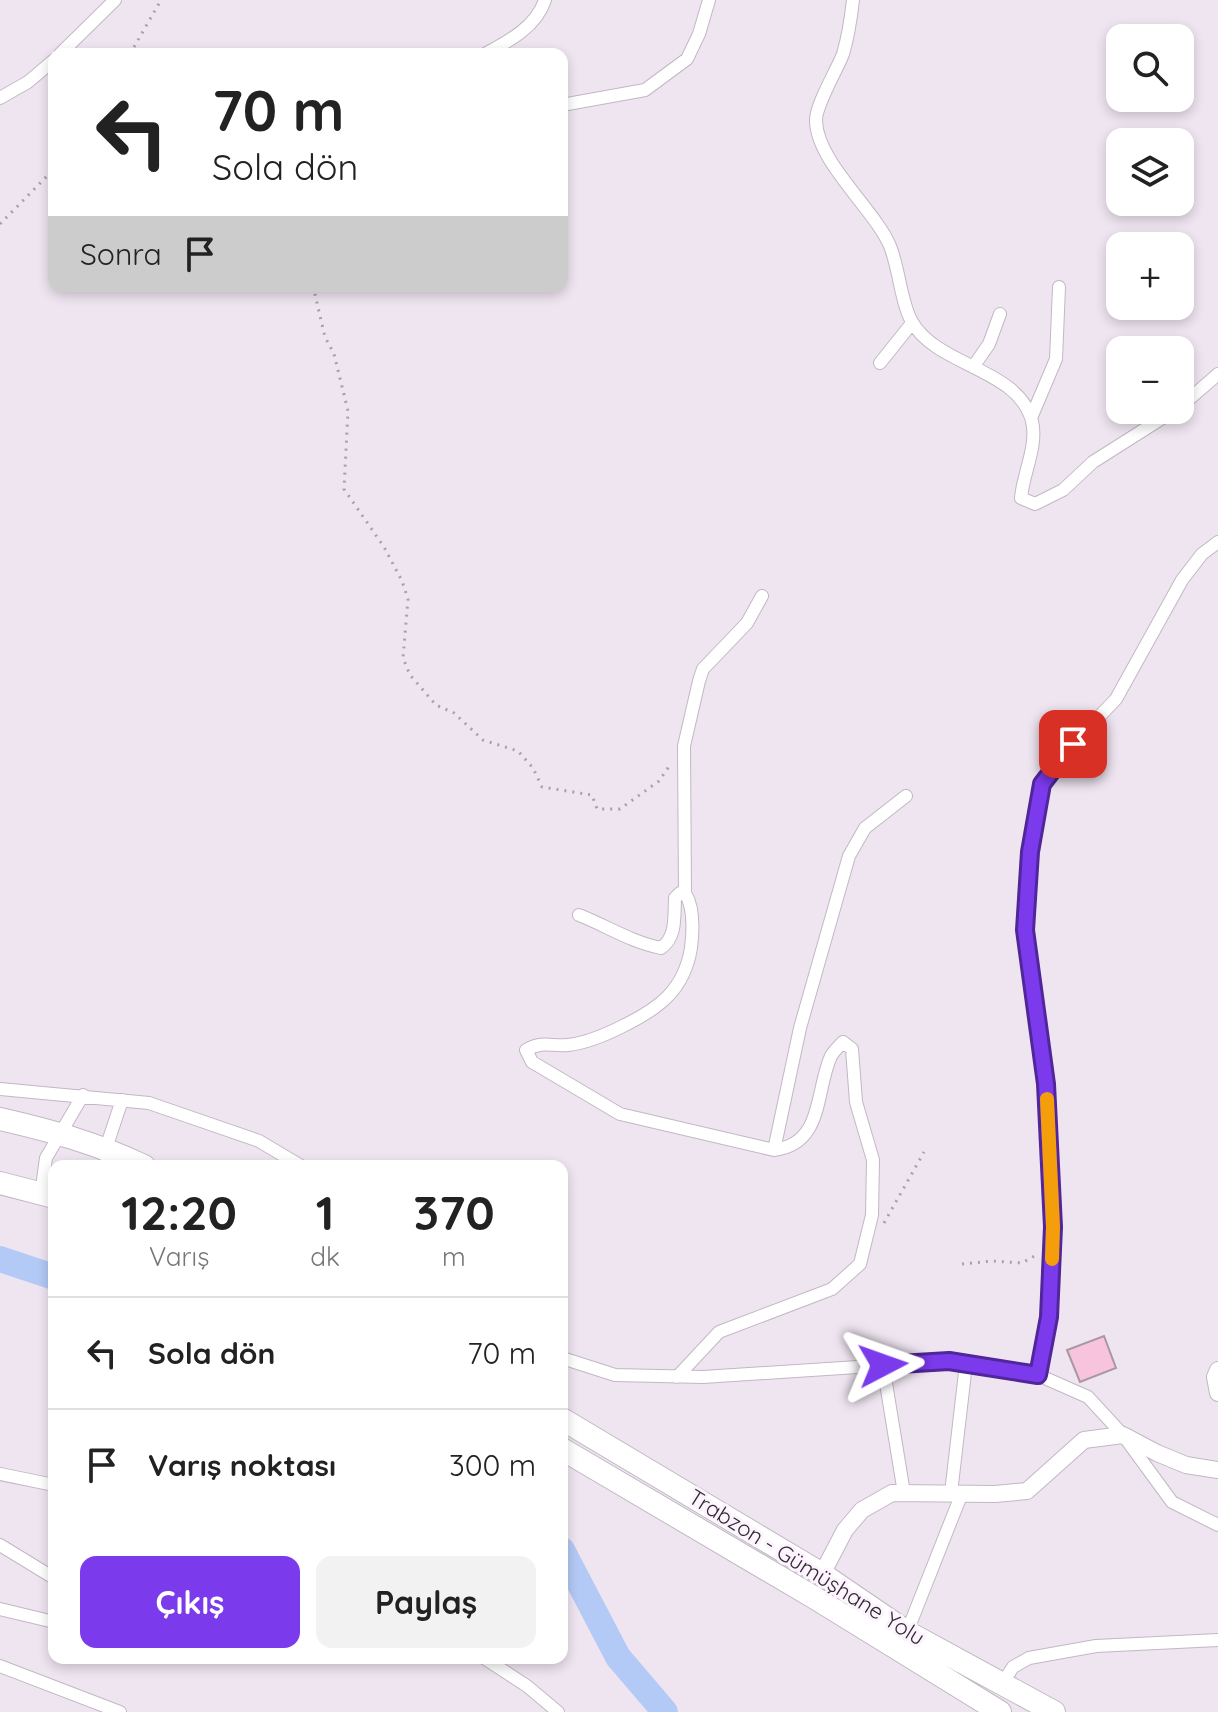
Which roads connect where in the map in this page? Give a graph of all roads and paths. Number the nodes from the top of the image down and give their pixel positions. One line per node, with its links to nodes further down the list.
1 (115, 0): 6 (street)
2 (161, 0): 7 (path)
3 (545, 0): 8 (street)
4 (709, 0): 11 (street)
5 (853, 0): 17 (street)
6 (66, 48)
7 (133, 48)
8 (496, 48)
9 (48, 65): 10 (street)
10 (0, 98)
11 (568, 104)
12 (48, 175): 13 (path)
13 (0, 224)
14 (1059, 287): 22 (street)
15 (314, 292): 26 (path)
16 (1000, 314): 19 (street)
17 (912, 323): 18 (street); 19 (street)
18 (880, 363)
19 (973, 367): 22 (street)
20 (1218, 374): 21 (street)
21 (1194, 394)
22 (1031, 418): 23 (street)
23 (1153, 424)
24 (1218, 542): 41 (street)
25 (762, 596): 26 (street)
26 (684, 746): 28 (street)
27 (906, 796): 35 (street)
28 (685, 893): 29 (street); 35 (street)
29 (579, 915)
30 (0, 1089): 31 (street)
31 (83, 1095): 32 (street); 34 (street)
32 (122, 1100): 37 (street); 38 (street)
33 (0, 1119): 34 (highway)
34 (62, 1133): 37 (highway); 40 (street)
35 (774, 1150): 42 (street)
36 (924, 1152): 42 (path)
37 (106, 1157)
38 (291, 1160)
39 (0, 1183): 40 (highway)
40 (48, 1196)
41 (1053, 1227): 43 (path); 48 (street)
42 (866, 1238): 49 (street)
43 (962, 1264)
44 (568, 1360): 49 (street)
45 (966, 1364): 46 (street); 48 (street); 58 (street)
46 (883, 1365): 49 (street); 57 (street)
47 (1218, 1370): 50 (street)
48 (1038, 1375): 52 (street)
49 (677, 1377)
50 (1218, 1393)
51 (568, 1423): 62 (highway, Trabzon - Gümüşhane Yolu)
52 (1123, 1435): 54 (street); 58 (street); 59 (street)
53 (568, 1453): 73 (highway, Trabzon - Gümüşhane Yolu)
54 (1218, 1470)
55 (0, 1474): 56 (street)
56 (48, 1484)
57 (904, 1493): 58 (street); 62 (street)
58 (957, 1493): 65 (street)
59 (1218, 1525)
60 (0, 1545): 61 (street)
61 (48, 1574)
62 (822, 1574): 65 (highway, Trabzon - Gümüşhane Yolu)
63 (0, 1609): 64 (street)
64 (48, 1621)
65 (907, 1632): 69 (highway, Trabzon - Gümüşhane Yolu)
66 (1218, 1640): 69 (street)
67 (493, 1664): 72 (street)
68 (0, 1666): 71 (street)
69 (1002, 1684): 70 (highway, Trabzon - Gümüşhane Yolu)
70 (1049, 1710)
71 (120, 1712)
72 (558, 1712)
73 (1000, 1712)

